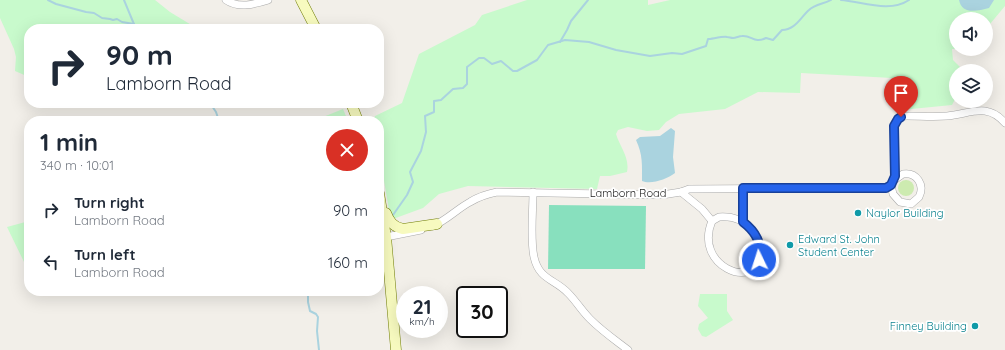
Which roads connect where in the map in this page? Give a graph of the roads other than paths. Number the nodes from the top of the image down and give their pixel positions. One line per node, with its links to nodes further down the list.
1 (226, 0): 2 (street)
2 (268, 0)
3 (301, 0): 4 (main road)
4 (313, 24)
5 (1005, 123): 6 (street)
6 (892, 183): 6 (street); 7 (street, Lamborn Road)
7 (743, 188): 9 (street, Lamborn Road); 12 (street)
8 (533, 192): 9 (street, Lamborn Road); 14 (street, Lamborn Road); 17 (street)
9 (681, 192): 11 (street)
10 (384, 208): 14 (main road)
11 (712, 221): 12 (street); 12 (street)
12 (743, 222)
13 (384, 224): 15 (main road)
14 (437, 224): 15 (street, Lamborn Road)
15 (386, 237): 16 (main road)
16 (396, 350)
17 (628, 350)

